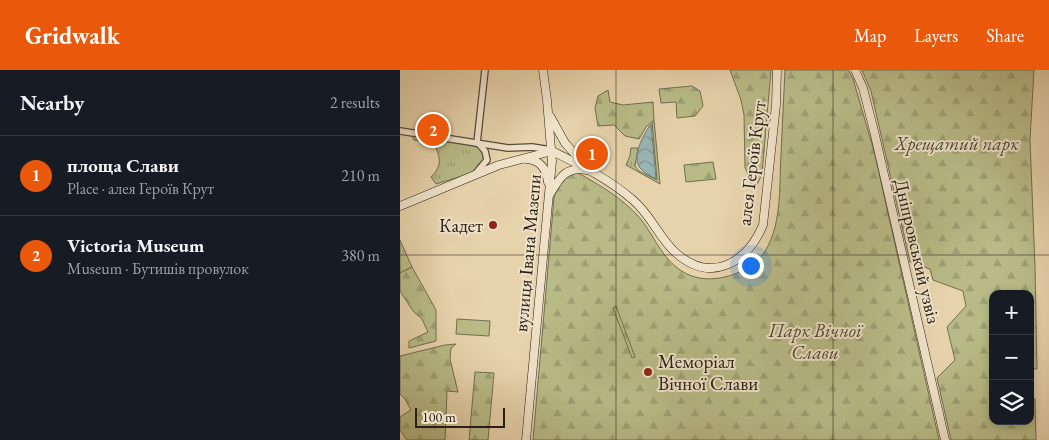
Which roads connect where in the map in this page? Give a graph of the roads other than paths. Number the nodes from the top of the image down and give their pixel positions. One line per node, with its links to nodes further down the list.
1 (485, 70): 7 (street)
2 (543, 70): 5 (main road, вулиця Івана Мазепи)
3 (777, 70): 12 (main road, алея Героїв Крут)
4 (855, 70): 16 (main road, Дніпровський узвіз)
5 (548, 110): 8 (main road, вулиця Івана Мазепи); 12 (main road)
6 (400, 131): 7 (street)
7 (477, 143): 8 (street); 11 (street)
8 (552, 151): 9 (main road); 10 (main road, алея Героїв Крут); 13 (main road, вулиця Івана Мазепи)
9 (518, 159): 11 (main road); 13 (main road)
10 (591, 171): 12 (main road, алея Героїв Крут); 13 (main road)
11 (475, 175): 14 (main road)
12 (605, 179)
13 (549, 197): 15 (main road, вулиця Івана Мазепи)
14 (400, 206)
15 (526, 440)
16 (945, 440)

